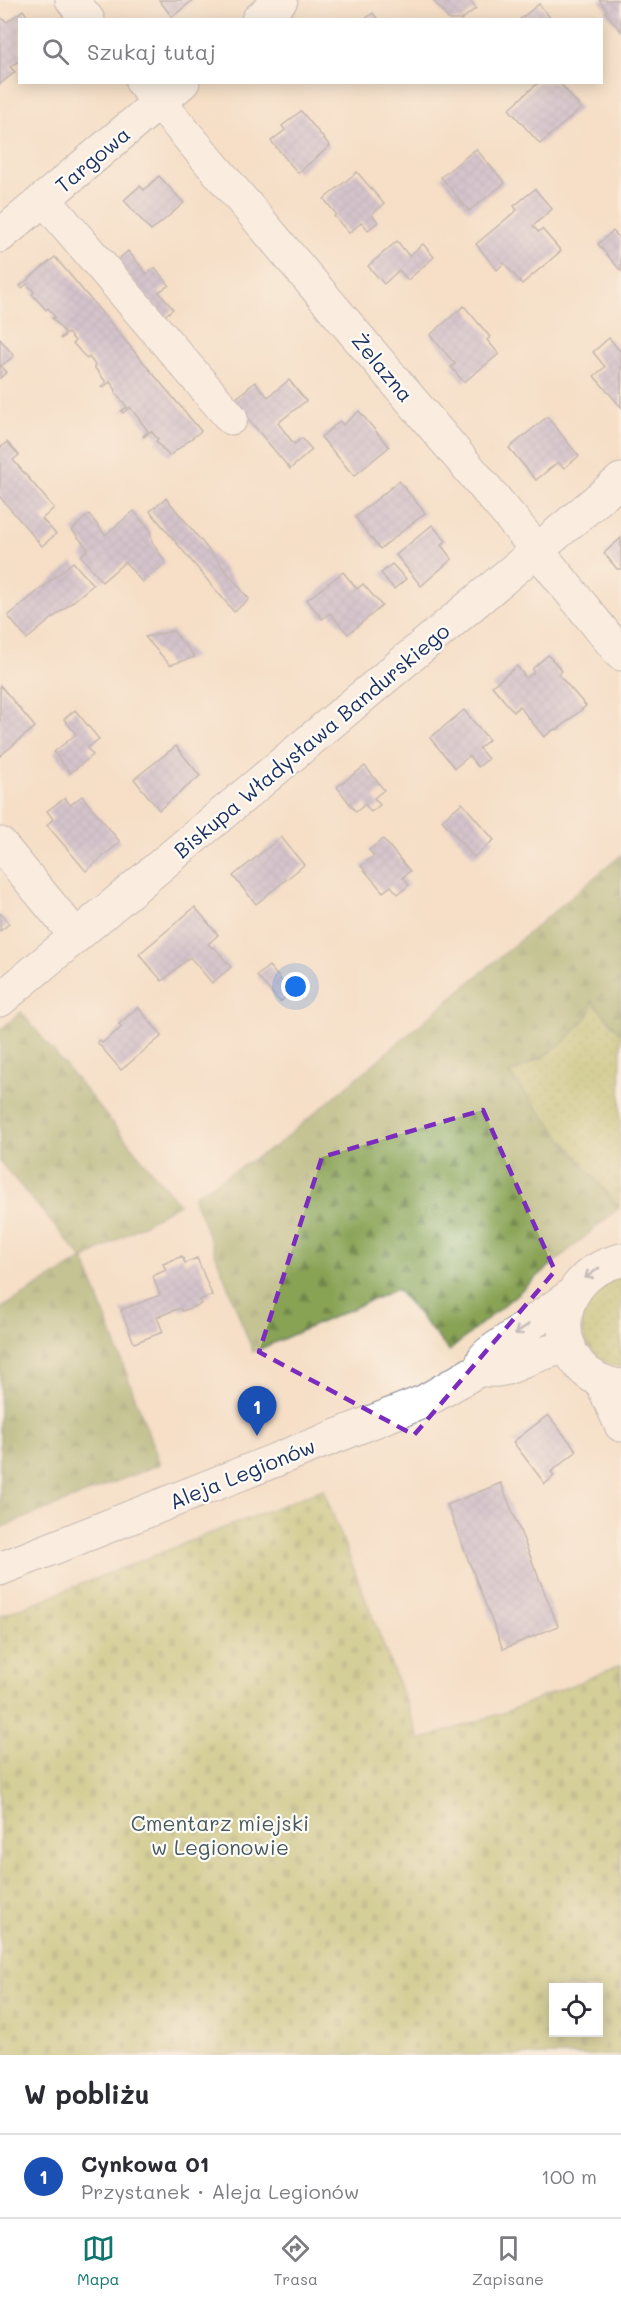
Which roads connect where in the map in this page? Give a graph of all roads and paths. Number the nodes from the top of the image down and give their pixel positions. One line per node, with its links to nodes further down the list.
1 (72, 0): 3 (street)
2 (281, 0): 4 (street)
3 (86, 18)
4 (260, 18)
5 (161, 89): 6 (street, Targowa); 10 (street, Żelazna)
6 (44, 199): 7 (street, Targowa); 8 (street)
7 (0, 236)
8 (231, 418)
9 (621, 480): 10 (street, Biskupa Władysława Bandurskiego)
10 (537, 551): 11 (street, Żelazna); 13 (street, Biskupa Władysława Bandurskiego)
11 (621, 654)
12 (0, 844): 13 (street)
13 (76, 936): 14 (street, Biskupa Władysława Bandurskiego)
14 (0, 1000)
15 (621, 1260): 16 (street, one-way to 16)
16 (570, 1296): 17 (street); 18 (street, Aleja Legionów, one-way to 18)
17 (569, 1346): 18 (street, Aleja Legionów); 19 (street)
18 (480, 1369): 21 (street, Aleja Legionów)
19 (611, 1384): 20 (street)
20 (621, 1425)
21 (0, 1569)

